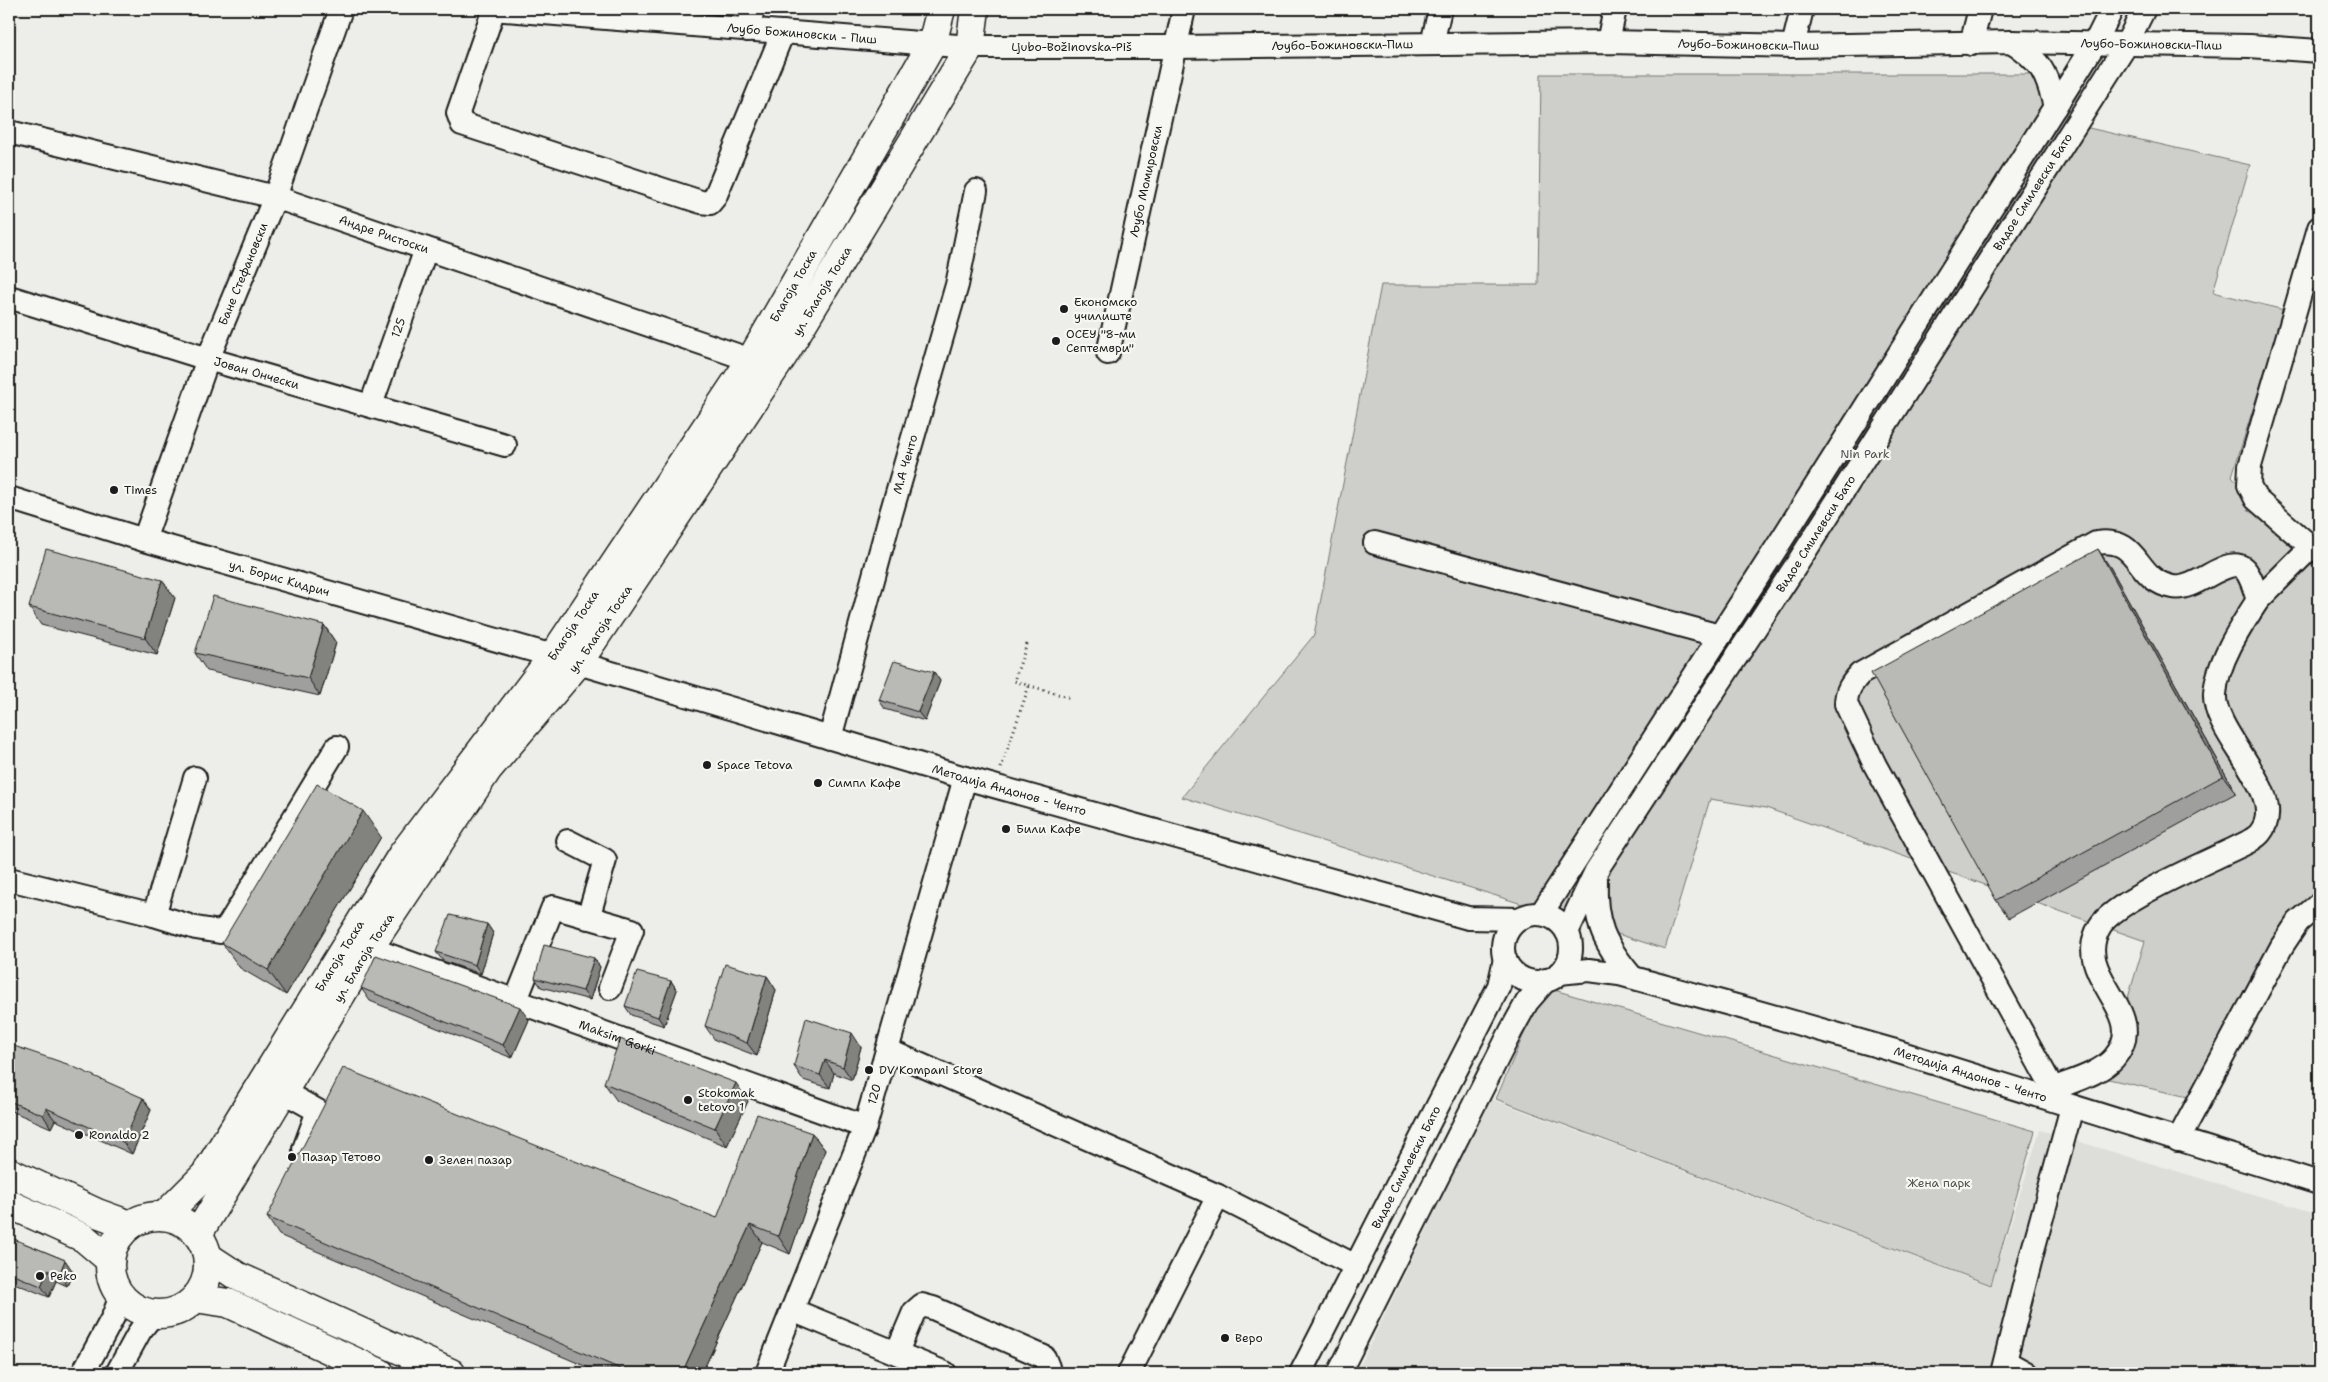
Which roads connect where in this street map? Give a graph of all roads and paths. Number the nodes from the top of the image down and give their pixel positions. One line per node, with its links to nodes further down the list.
1 (341, 9): 28 (street, Бане Стефановски)
2 (493, 9): 12 (street, Љубо Божиновски - Пиш); 13 (street)
3 (941, 9): 16 (main road, Благоја Тоска)
4 (975, 9): 22 (main road, ул. Благоја Тоска)
5 (1184, 9): 23 (street, Љубо Момировски)
6 (1440, 9): 17 (street)
7 (1615, 9): 14 (street)
8 (1802, 9): 21 (street)
9 (1980, 9): 18 (street)
10 (2112, 9): 19 (street, Видое Смилевски Бато)
11 (2144, 9): 20 (street, Видое Смилевски Бато)
12 (751, 19): 13 (street, Љубо Божиновски - Пиш)
13 (783, 32): 16 (street, Љубо Божиновски - Пиш)
14 (1608, 42): 17 (street, Љубо-Божиновски-Пиш); 21 (street, Љубо-Божиновски-Пиш)
15 (2011, 42): 18 (street, Љубо-Божиновски-Пиш); 19 (street, Љубо-Божиновски-Пиш); 25 (street)
16 (932, 44): 22 (street, Љубо Божиновски - Пиш); 34 (main road, Благоја Тоска)
17 (1432, 44): 23 (street, Љубо-Божиновски-Пиш)
18 (1971, 44): 21 (street, Љубо-Божиновски-Пиш)
19 (2094, 45): 20 (street, Љубо-Божиновски-Пиш); 25 (street, Видое Смилевски Бато)
20 (2126, 45): 24 (street, Љубо-Божиновски-Пиш); 53 (street, Видое Смилевски Бато)
21 (1794, 46)
22 (970, 47): 23 (street, Ljubo-Božinovska-Piš); 44 (main road, ул. Благоја Тоска)
23 (1175, 47): 32 (street, Љубо Момировски)
24 (2319, 51)
25 (2055, 107): 42 (street, Видое Смилевски Бато)
26 (9, 132): 28 (street, Андре Ристоски)
27 (976, 191): 47 (street, М.А Ченто)
28 (275, 198): 30 (street, Андре Ристоски); 33 (street, Бане Стефановски)
29 (2319, 228): 40 (street)
30 (426, 249): 34 (street, Андре Ристоски); 35 (street, 125)
31 (9, 296): 33 (street, Јован Ончески)
32 (1108, 353)
33 (208, 359): 35 (street, Јован Ончески); 38 (street, Бане Стефановски)
34 (751, 360): 44 (main road, Благоја Тоска)
35 (371, 405): 36 (street, Јован Ончески)
36 (505, 445)
37 (9, 498): 38 (street, ул. Борис Кидрич)
38 (144, 540): 44 (street, ул. Борис Кидрич)
39 (1375, 543): 42 (street)
40 (2315, 549): 41 (street)
41 (2258, 600): 69 (street); 69 (street)
42 (1720, 636): 57 (street, Видое Смилевски Бато)
43 (1027, 644): 45 (path)
44 (565, 659): 47 (street, Методија Андонов - Ченто); 61 (main road, ул. Благоја Тоска); 79 (main road, Благоја Тоска)
45 (1029, 686): 46 (path); 49 (path)
46 (1070, 698)
47 (830, 738): 51 (street, Методија Андонов - Ченто)
48 (337, 747): 56 (street)
49 (1002, 765)
50 (196, 778): 56 (street)
51 (965, 778): 59 (street, Методија Андонов - Ченто); 67 (street, 120)
52 (568, 841): 58 (street)
53 (1596, 872): 60 (street, Видое Смилевски Бато); 63 (street)
54 (9, 879): 56 (street)
55 (2319, 904): 71 (street)
56 (154, 915)
57 (1530, 916): 59 (street, Методија Андонов - Ченто); 60 (street); 62 (street)
58 (588, 918): 65 (street); 66 (street)
59 (1468, 918): 62 (street, Методија Андонов - Ченто)
60 (1569, 937): 63 (street, Методија Андонов - Ченто); 64 (street)
61 (370, 948): 66 (street, Maksim Gorki); 68 (main road, ул. Благоја Тоска)
62 (1504, 954): 64 (street); 83 (street, Видое Смилевски Бато)
63 (1626, 975): 64 (street, Методија Андонов - Ченто); 69 (street, Методија Андонов - Ченто)
64 (1553, 976): 99 (street)
65 (610, 988)
66 (516, 1000): 70 (street, Maksim Gorki)
67 (887, 1050): 70 (street, 120); 77 (street)
68 (282, 1092): 72 (street); 81 (main road, ул. Благоја Тоска)
69 (2060, 1098): 71 (street, Методија Андонов - Ченто); 89 (street)
70 (865, 1127): 86 (street, 120)
71 (2178, 1140): 75 (street, Методија Андонов - Ченто)
72 (304, 1149)
73 (2319, 1170): 75 (street)
74 (9, 1172): 80 (main road)
75 (2297, 1176): 76 (street, Методија Андонов - Ченто)
76 (2319, 1183)
77 (1218, 1196): 83 (street); 97 (street)
78 (9, 1204): 82 (main road)
79 (164, 1216): 80 (main road); 81 (main road)
80 (130, 1225): 82 (main road)
81 (203, 1245): 85 (main road); 93 (main road)
82 (110, 1260): 84 (main road)
83 (1356, 1266): 98 (street, Видое Смилевски Бато)
84 (121, 1296): 87 (main road); 90 (street)
85 (195, 1298): 87 (main road); 92 (main road)
86 (792, 1310): 88 (street); 94 (street, 120)
87 (154, 1314): 91 (street)
88 (897, 1352): 95 (street); 96 (street)
89 (2004, 1368): 100 (street)
90 (83, 1373)
91 (117, 1373)
92 (380, 1373)
93 (451, 1373)
94 (767, 1373)
95 (944, 1373)
96 (1046, 1373)
97 (1128, 1373)
98 (1301, 1373)
99 (1339, 1373)
100 (2026, 1373)

